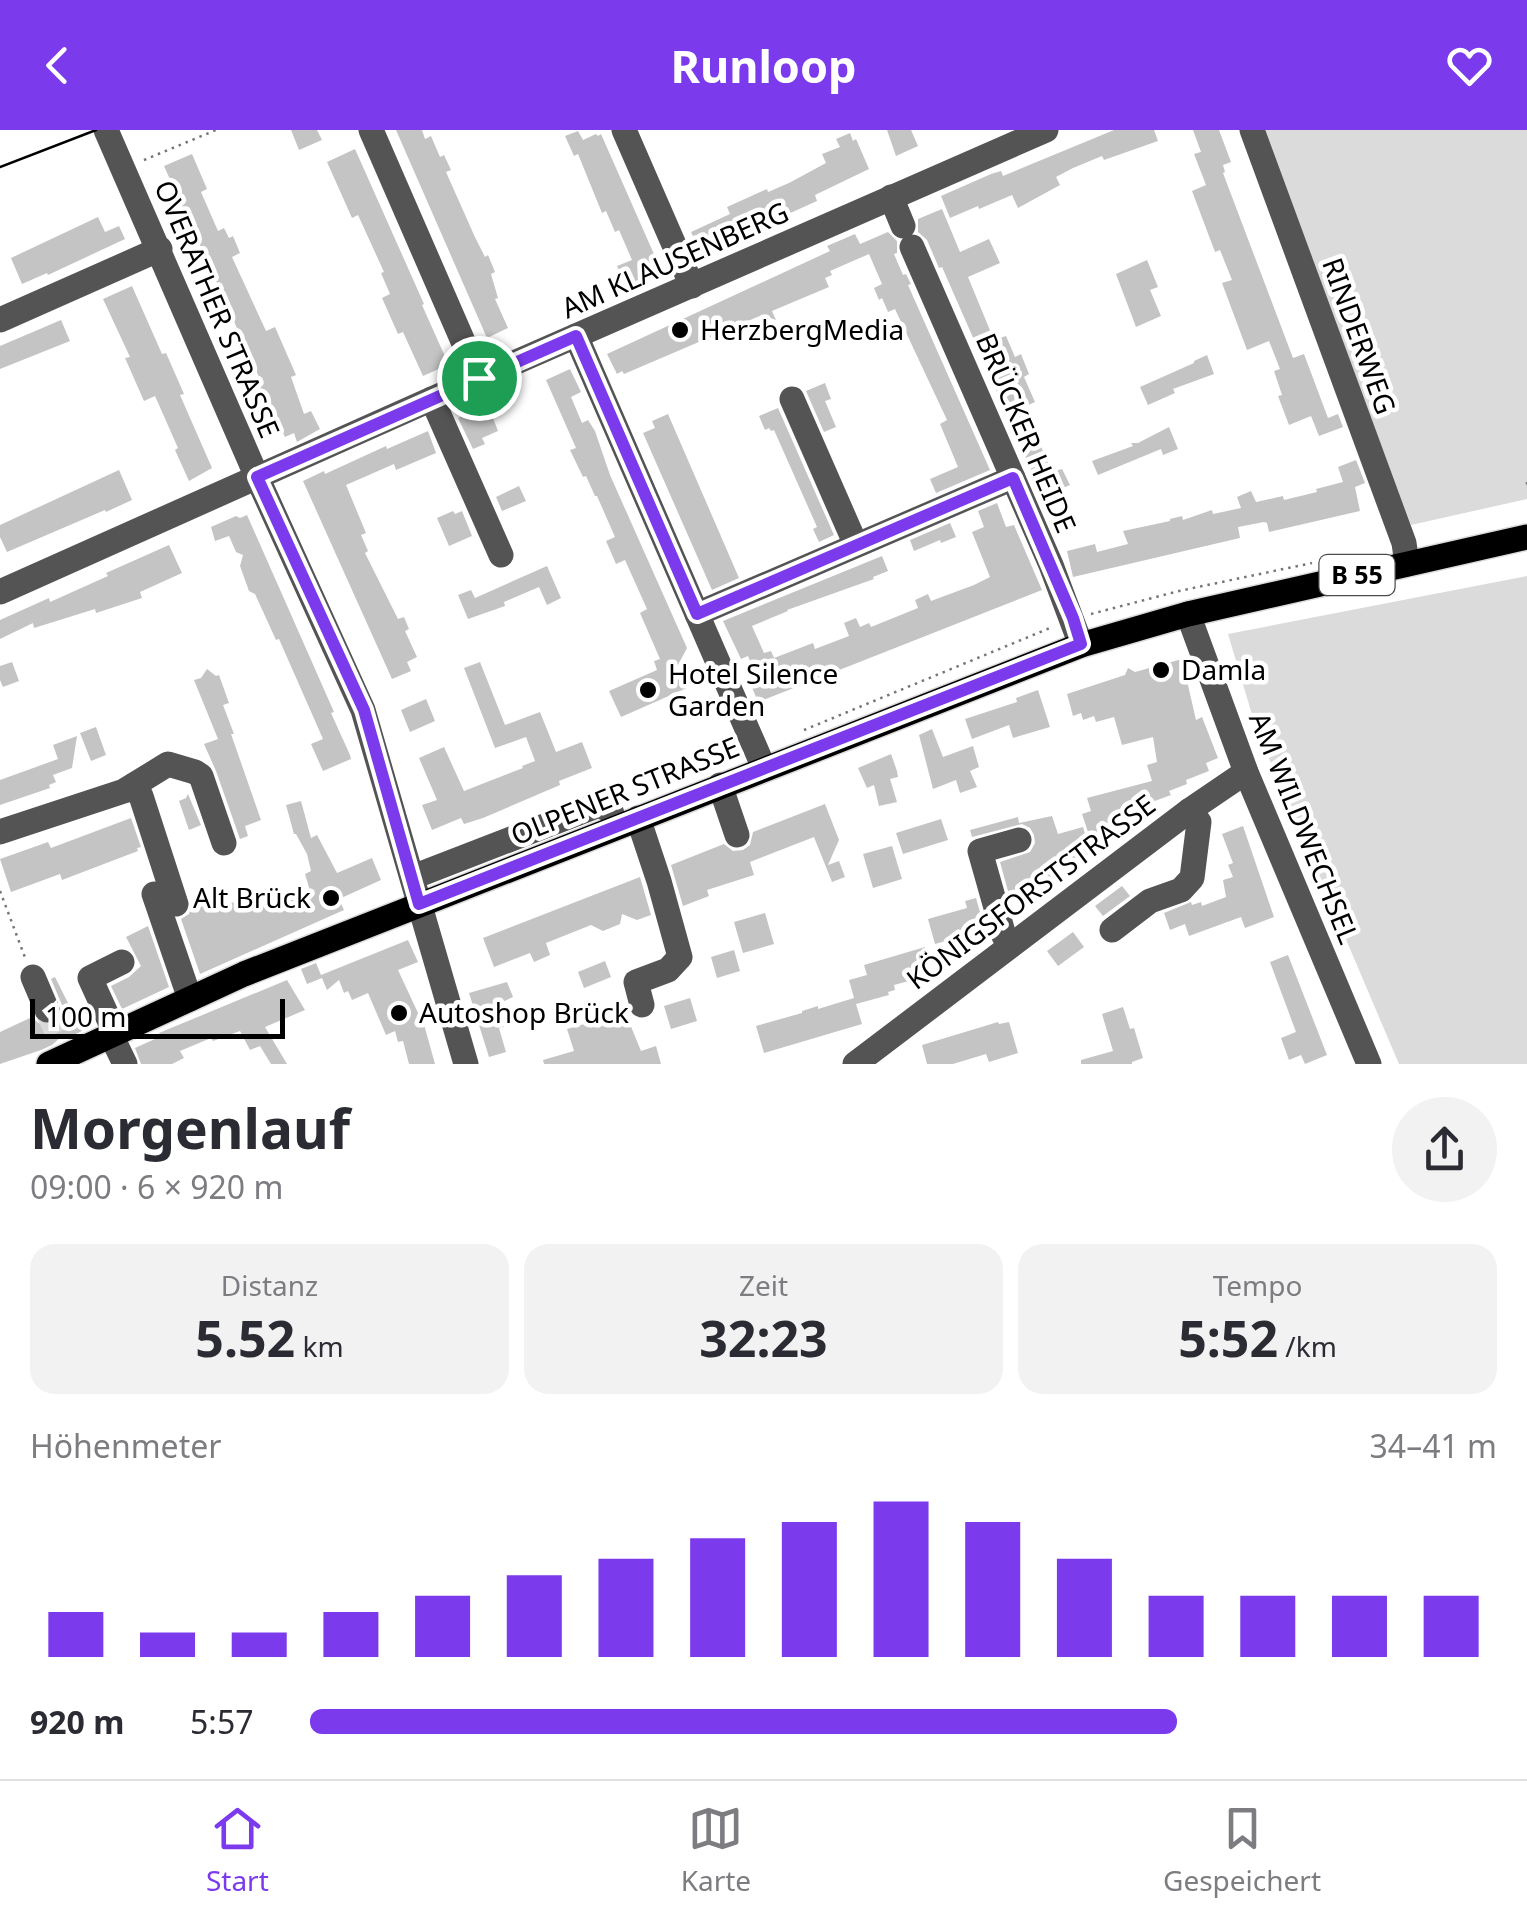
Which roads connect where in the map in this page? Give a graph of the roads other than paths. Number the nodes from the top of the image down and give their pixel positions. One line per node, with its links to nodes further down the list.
1 (106, 130): 7 (street, OVERATHER STRASSE)
2 (371, 130): 11 (street)
3 (624, 130): 8 (street)
4 (1046, 130): 6 (street, AM KLAUSENBERG)
5 (1252, 130): 19 (street, RINDERWEG)
6 (891, 198): 8 (street, AM KLAUSENBERG); 15 (street, BRÜCKER HEIDE)
7 (160, 249): 9 (street); 14 (street, OVERATHER STRASSE)
8 (692, 286): 10 (street, AM KLAUSENBERG)
9 (0, 320)
10 (576, 336): 11 (street, AM KLAUSENBERG); 22 (street)
11 (479, 378): 12 (street, AM KLAUSENBERG)
12 (432, 399): 14 (street, AM KLAUSENBERG); 18 (street)
13 (792, 399): 17 (street)
14 (257, 477): 20 (street, AM KLAUSENBERG); 34 (street, OVERATHER STRASSE)
15 (1013, 478): 17 (street); 23 (street, BRÜCKER HEIDE)
16 (1527, 537): 19 (main road, OLPENER STRASSE / B 55)
17 (856, 545): 22 (street)
18 (501, 555)
19 (1407, 564): 21 (main road, OLPENER STRASSE / B 55)
20 (0, 592)
21 (1184, 602): 23 (main road, OLPENER STRASSE / B 55); 25 (street, AM WILDWECHSEL)
22 (697, 614): 24 (street)
23 (1081, 644): 24 (main road, OLPENER STRASSE / B 55)
24 (764, 768): 27 (main road, OLPENER STRASSE / B 55)
25 (1246, 772): 28 (street, KÖNIGSFORSTSTRASSE); 48 (street, AM WILDWECHSEL)
26 (134, 785): 30 (street); 33 (street); 40 (street)
27 (720, 785): 29 (main road, OLPENER STRASSE / B 55); 31 (street)
28 (1190, 810): 36 (street); 37 (street, KÖNIGSFORSTSTRASSE)
29 (627, 822): 34 (street); 35 (main road, OLPENER STRASSE / B 55); 41 (street)
30 (0, 832)
31 (737, 835)
32 (1019, 840): 37 (street)
33 (224, 843)
34 (413, 877): 35 (street, OVERATHER STRASSE)
35 (419, 904): 40 (main road, OLPENER STRASSE / B 55); 46 (street, OVERATHER STRASSE)
36 (1112, 930)
37 (1010, 946): 47 (street, KÖNIGSFORSTSTRASSE)
38 (122, 962): 43 (street)
39 (33, 977): 42 (street)
40 (190, 999): 43 (main road, OLPENER STRASSE / B 55)
41 (642, 1006)
42 (47, 1010)
43 (113, 1034): 44 (main road, OLPENER STRASSE / B 55); 45 (street)
44 (56, 1057)
45 (125, 1064)
46 (466, 1064)
47 (855, 1064)
48 (1369, 1064)

